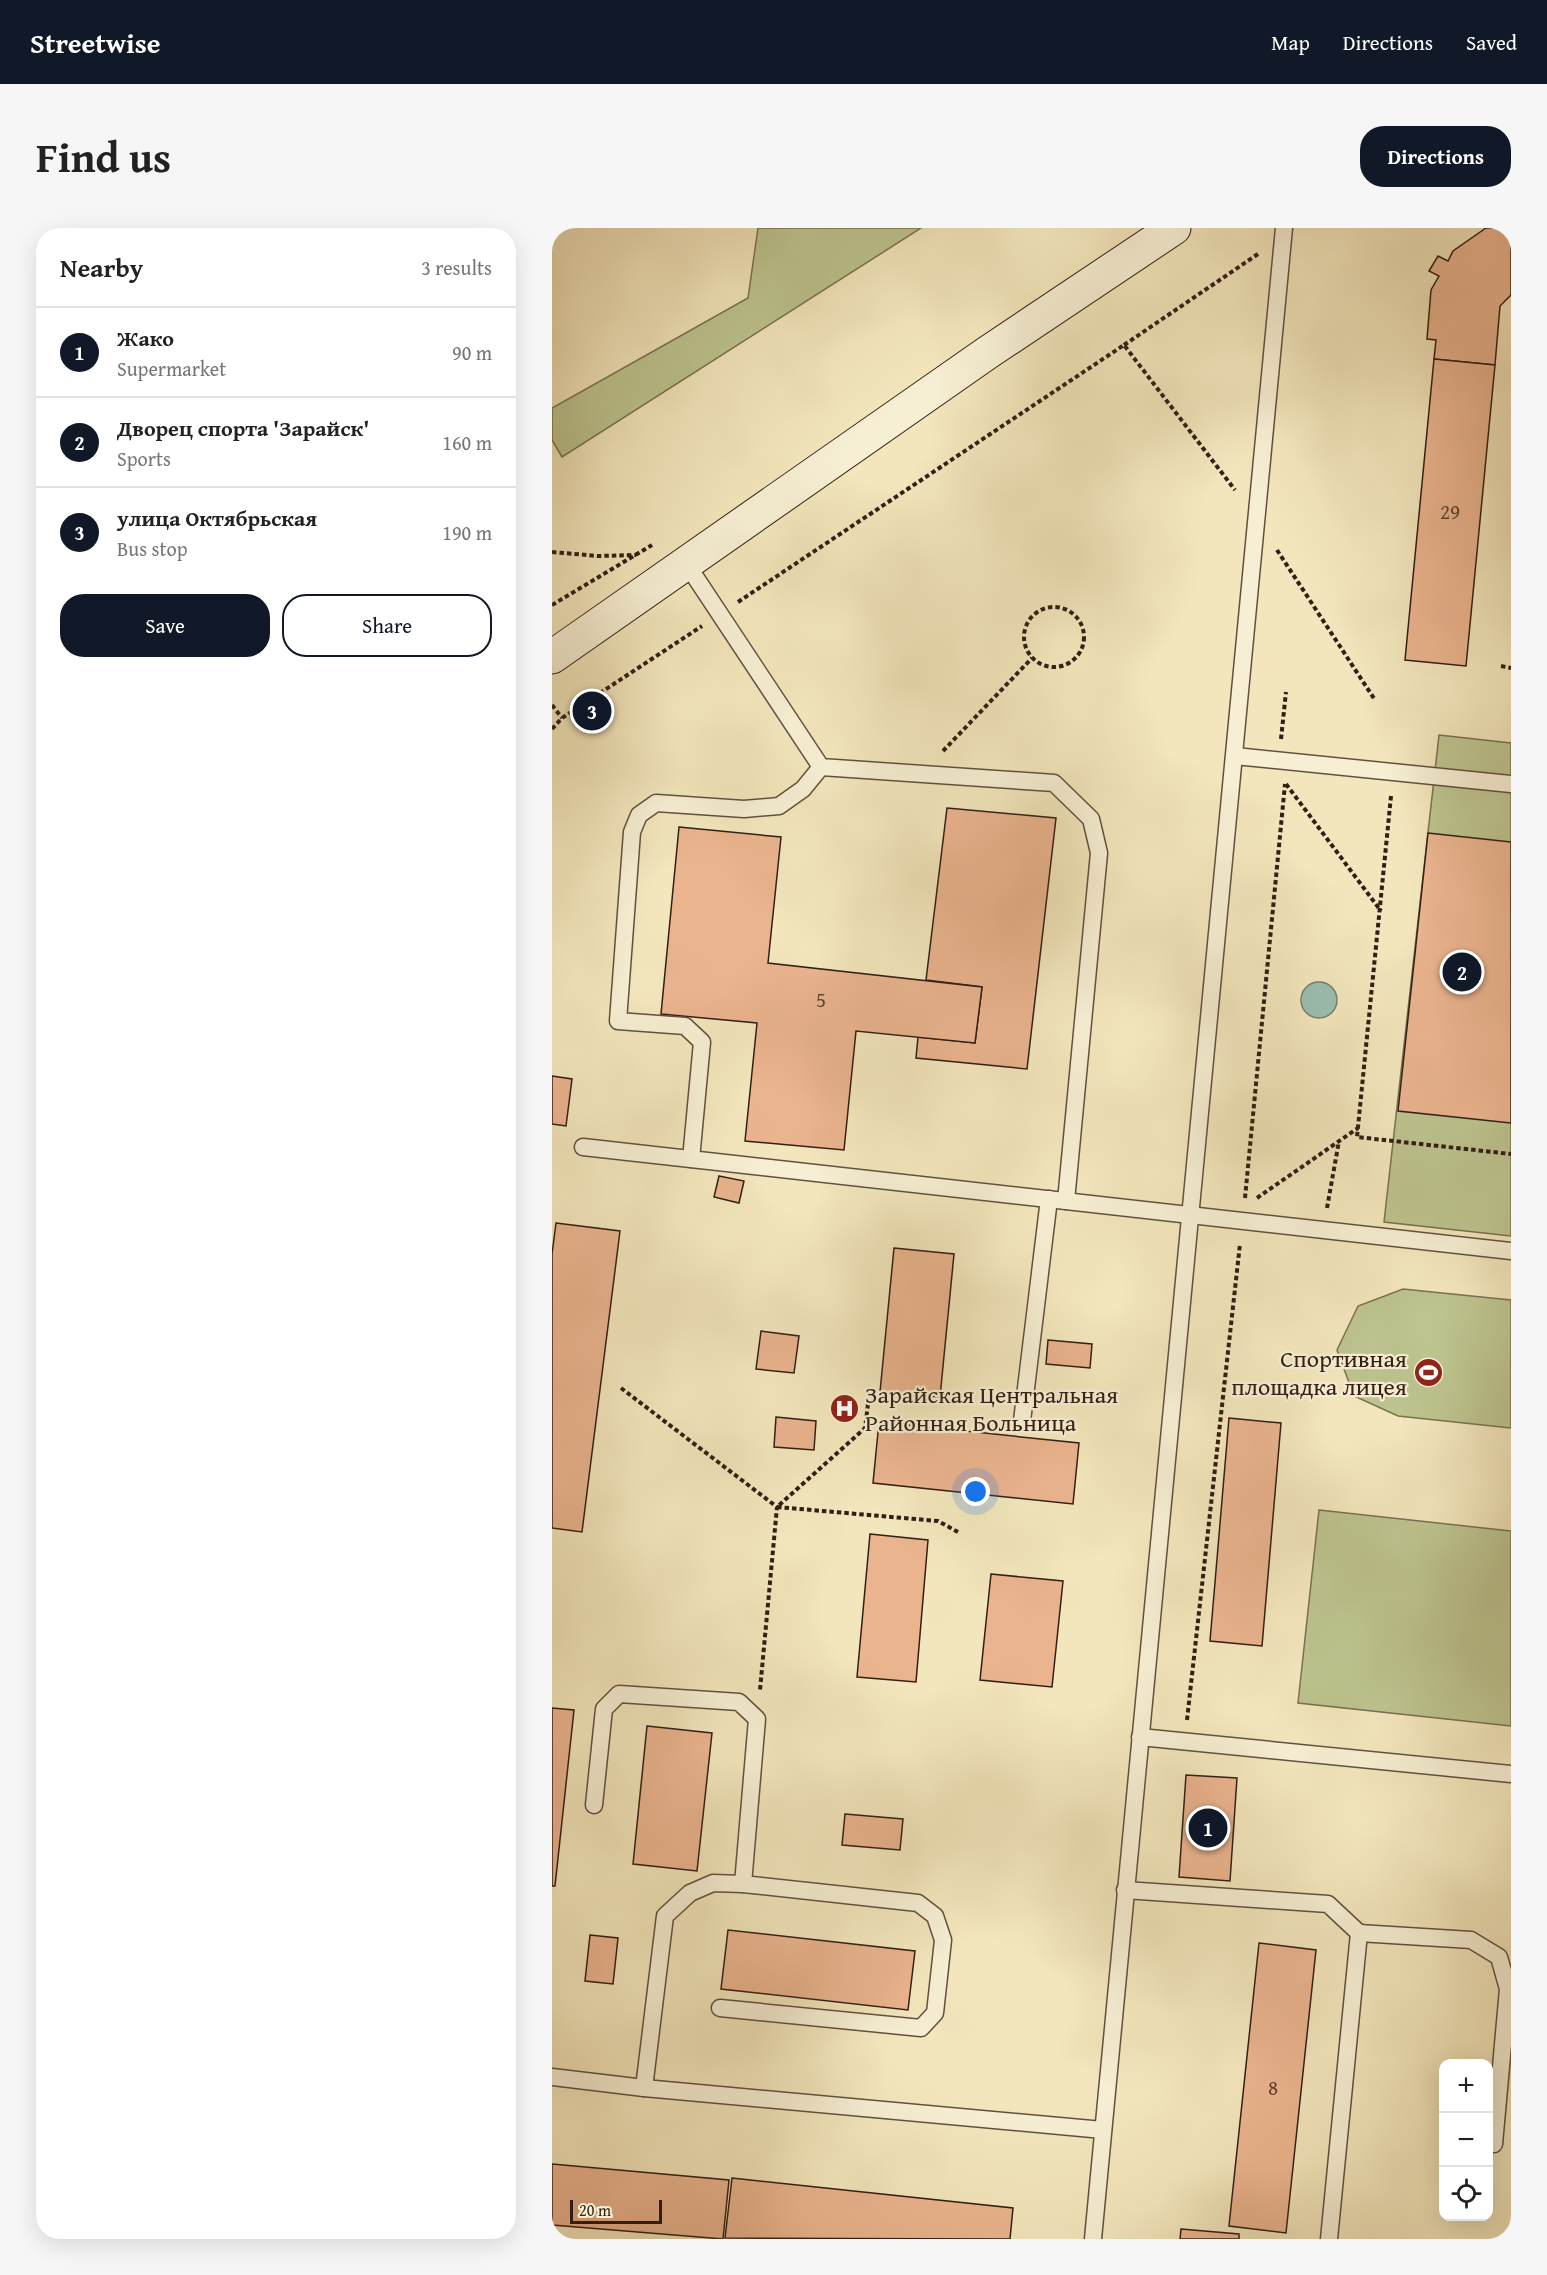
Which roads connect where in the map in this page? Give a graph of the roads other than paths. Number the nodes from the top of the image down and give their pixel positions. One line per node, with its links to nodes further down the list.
1 (1174, 228): 3 (main road)
2 (1284, 232): 5 (lane)
3 (686, 563): 4 (main road); 6 (lane)
4 (552, 657)
5 (1235, 756): 7 (lane); 11 (lane)
6 (821, 767): 9 (lane); 10 (lane)
7 (1511, 784)
8 (583, 1147): 9 (lane)
9 (691, 1159): 10 (lane)
10 (1058, 1200): 11 (lane); 13 (lane)
11 (1191, 1215): 12 (lane); 14 (lane)
12 (1511, 1251)
13 (1022, 1421)
14 (1140, 1737): 15 (lane); 18 (lane)
15 (1511, 1774)
16 (594, 1805): 17 (lane)
17 (743, 1884): 20 (lane); 22 (lane)
18 (1125, 1890): 19 (lane); 23 (lane)
19 (1359, 1933): 24 (lane); 26 (lane)
20 (720, 2008)
21 (552, 2077): 22 (lane)
22 (644, 2088): 23 (lane)
23 (1103, 2130): 25 (lane)
24 (1494, 2144)
25 (1093, 2239)
26 (1329, 2239)

